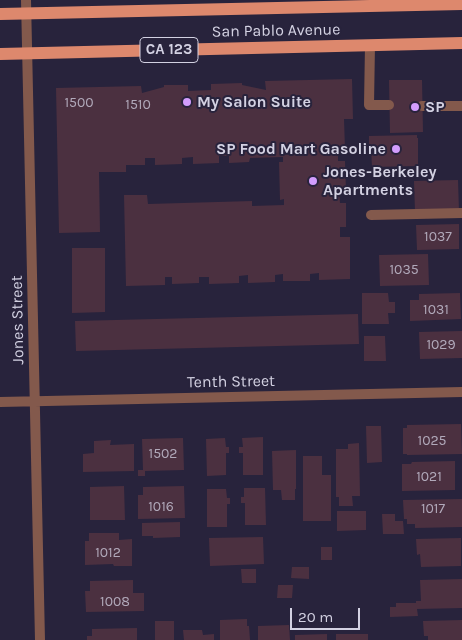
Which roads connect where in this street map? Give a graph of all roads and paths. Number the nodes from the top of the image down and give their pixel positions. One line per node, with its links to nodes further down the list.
1 (26, 0): 4 (street, Jones Street)
2 (462, 4): 4 (main road, San Pablo Avenue)
3 (0, 14): 4 (main road, San Pablo Avenue)
4 (26, 14): 7 (street, Jones Street)
5 (462, 43): 6 (main road, San Pablo Avenue / CA 123)
6 (370, 45): 7 (main road, San Pablo Avenue / CA 123); 9 (street)
7 (27, 53): 8 (main road, San Pablo Avenue / CA 123); 16 (street, Jones Street)
8 (0, 54)
9 (390, 105)
10 (422, 106): 11 (street)
11 (462, 106)
12 (462, 213): 13 (street)
13 (371, 215)
14 (462, 392): 16 (street, Tenth Street)
15 (0, 402): 16 (street, Tenth Street)
16 (35, 402): 17 (street, Jones Street)
17 (40, 640)

